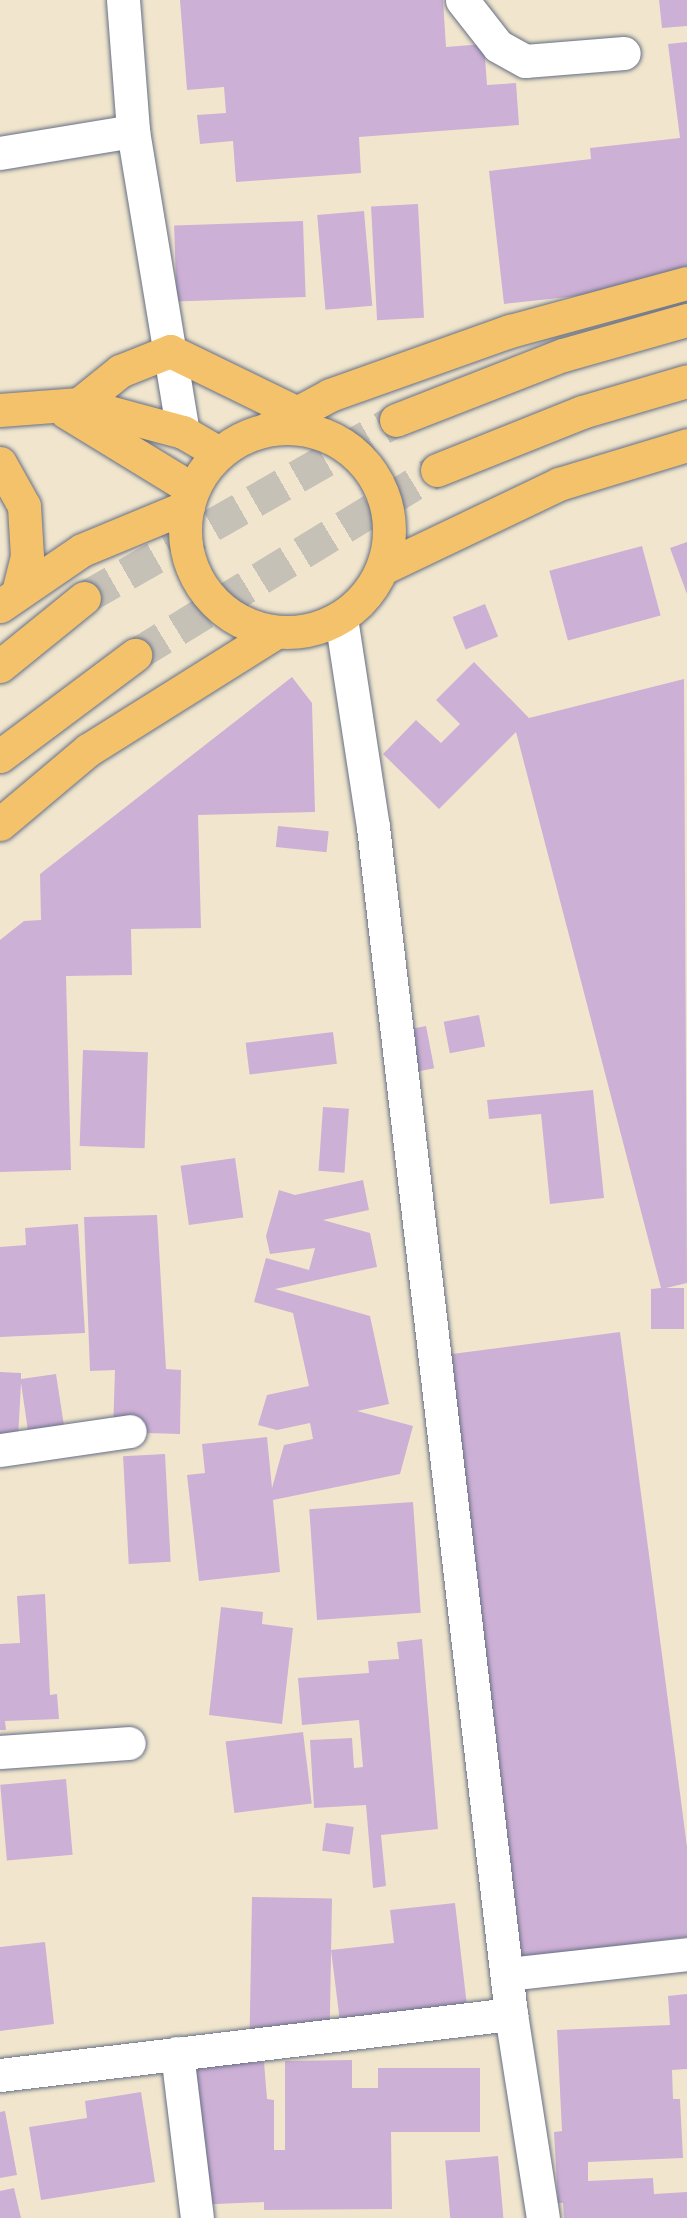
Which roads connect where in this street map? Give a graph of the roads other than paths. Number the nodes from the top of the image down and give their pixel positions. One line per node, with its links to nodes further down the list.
1 (123, 0): 4 (street)
2 (462, 0): 3 (street)
3 (624, 53)
4 (133, 131): 5 (street); 8 (street)
5 (0, 153)
6 (687, 283): 12 (main road)
7 (687, 320): 13 (main road)
8 (170, 351): 10 (main road); 12 (main road); 15 (street)
9 (687, 381): 19 (main road)
10 (67, 404): 11 (main road); 15 (main road); 20 (main road)
11 (0, 410)
12 (295, 412): 14 (main road)
13 (396, 420)
14 (265, 430): 17 (main road); 21 (main road)
15 (183, 432): 17 (main road)
16 (687, 445): 21 (main road)
17 (219, 453): 20 (main road)
18 (0, 463): 23 (main road)
19 (437, 470)
20 (190, 498): 23 (main road); 25 (main road)
21 (383, 568): 24 (main road)
22 (84, 598): 27 (main road)
23 (9, 599)
24 (341, 618): 25 (main road); 35 (street)
25 (276, 632): 29 (main road)
26 (135, 656): 28 (main road)
27 (0, 666)
28 (0, 756)
29 (0, 824)
30 (130, 1431): 31 (street)
31 (0, 1450)
32 (129, 1743): 33 (street)
33 (0, 1752)
34 (687, 1954): 35 (street)
35 (507, 1974): 36 (street)
36 (511, 2014): 37 (street); 40 (street)
37 (177, 2053): 38 (street); 39 (street)
38 (0, 2074)
39 (197, 2218)
40 (543, 2218)

